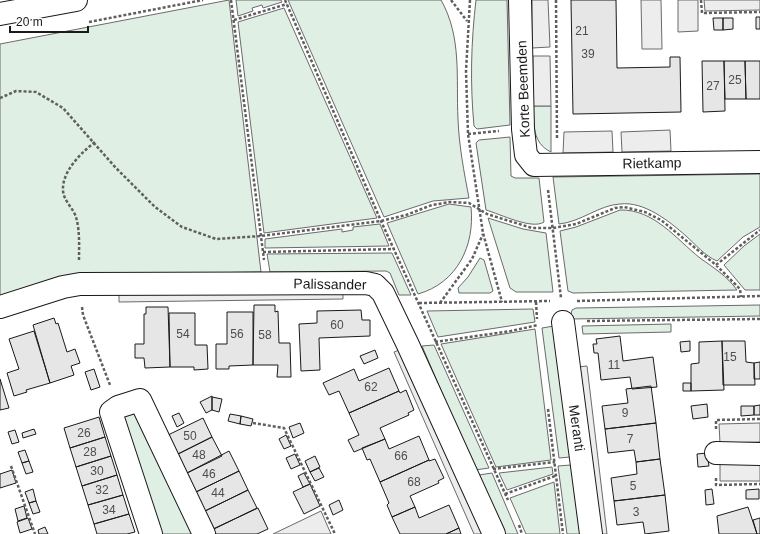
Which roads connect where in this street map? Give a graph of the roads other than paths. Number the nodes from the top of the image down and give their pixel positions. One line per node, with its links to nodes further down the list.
1 (76, 0): 3 (street)
2 (520, 0): 5 (street, Korte Beemden)
3 (0, 14)
4 (760, 162): 5 (street, Rietkamp)
5 (551, 165)
6 (0, 307): 12 (street, Palissander)
7 (563, 322): 13 (street, Meranti)
8 (716, 454): 9 (street)
9 (760, 454)
10 (151, 534): 11 (street)
11 (204, 534)
12 (494, 534)
13 (591, 534)

